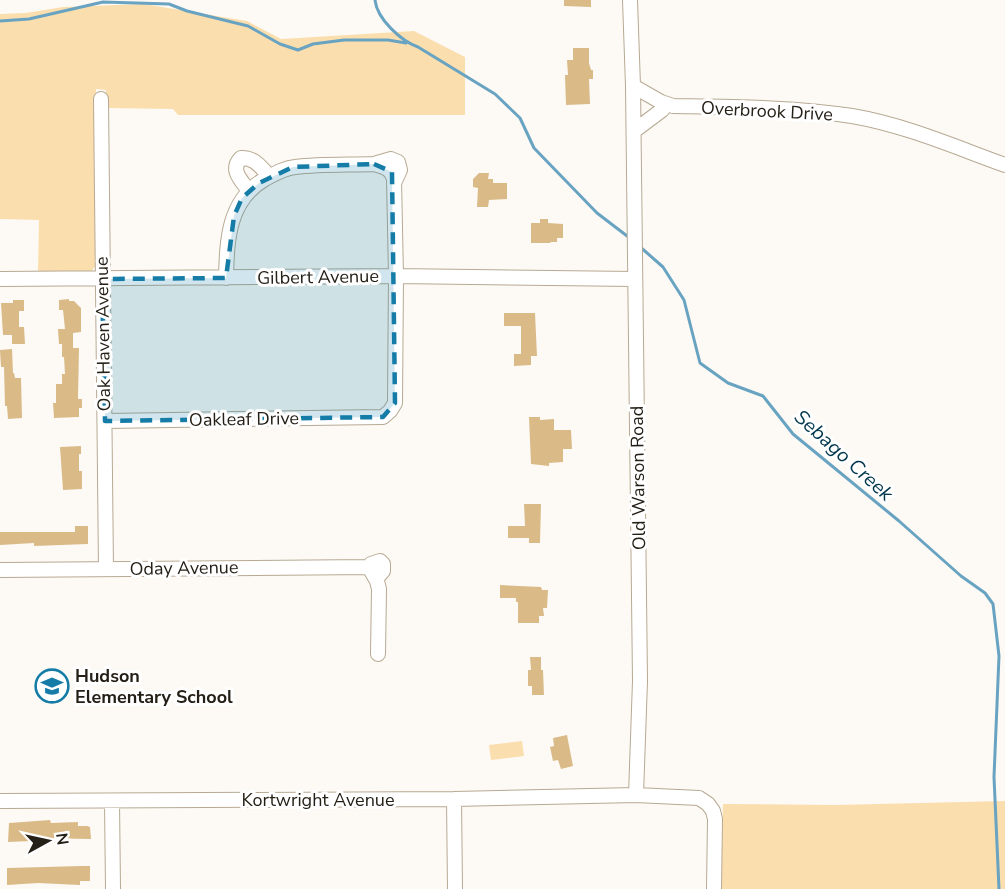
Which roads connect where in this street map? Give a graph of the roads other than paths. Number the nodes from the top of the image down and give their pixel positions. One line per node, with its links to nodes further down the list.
1 (630, 0): 2 (street, Old Warson Road)
2 (633, 86): 4 (street, Overbrook Drive); 5 (street, Old Warson Road)
3 (101, 99): 12 (street, Oak Haven Avenue)
4 (666, 104): 5 (street); 6 (street, Overbrook Drive)
5 (634, 131): 13 (street, Old Warson Road)
6 (1005, 165)
7 (269, 176): 8 (street); 8 (street); 9 (street)
8 (249, 191): 10 (street)
9 (396, 276): 10 (street, Gilbert Avenue); 13 (street, Gilbert Avenue); 14 (street, Oakleaf Drive)
10 (226, 278): 12 (street, Gilbert Avenue)
11 (0, 279): 12 (street, Gilbert Avenue)
12 (102, 279): 14 (street, Oak Haven Avenue)
13 (635, 279): 18 (street, Old Warson Road)
14 (105, 421): 16 (street, Oak Haven Avenue)
15 (0, 570): 16 (street, Oday Avenue)
16 (106, 570): 17 (street, Oday Avenue)
17 (378, 654)
18 (636, 795): 19 (street, Kortwright Avenue); 24 (street)
19 (454, 799): 21 (street, Kortwright Avenue); 23 (street)
20 (0, 801): 21 (street, Kortwright Avenue)
21 (112, 801): 22 (street)
22 (113, 889)
23 (455, 889)
24 (714, 889)

